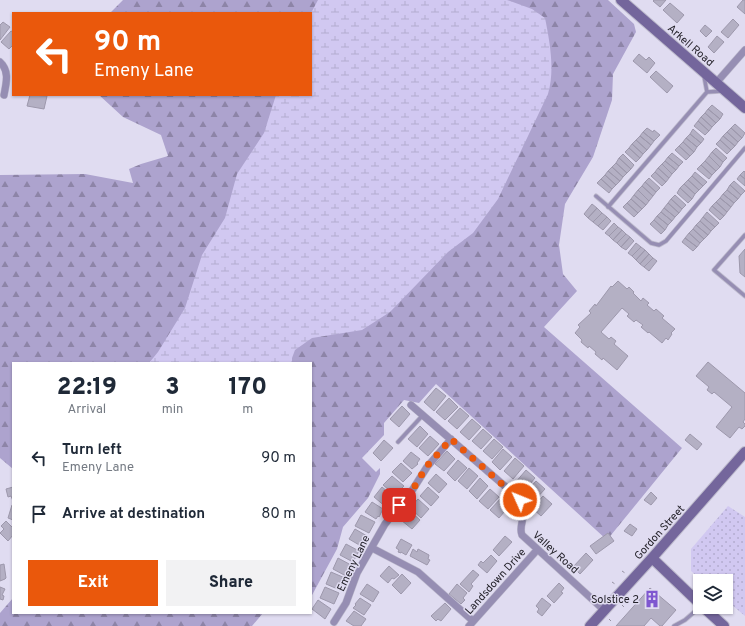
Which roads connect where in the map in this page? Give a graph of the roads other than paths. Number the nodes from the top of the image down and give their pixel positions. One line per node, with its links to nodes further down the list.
1 (621, 0): 4 (main road, Arkell Road)
2 (745, 50): 5 (street)
3 (0, 62): 8 (street)
4 (703, 72): 5 (main road, Arkell Road); 7 (lane)
5 (716, 83): 6 (main road, Arkell Road)
6 (725, 91): 7 (lane); 9 (main road, Arkell Road)
7 (707, 92): 12 (lane)
8 (4, 95)
9 (745, 108)
10 (745, 148): 12 (lane)
11 (596, 196): 12 (lane)
12 (608, 207)
13 (745, 235): 14 (lane)
14 (745, 296)
15 (410, 404): 16 (street, Valley Road)
16 (423, 415): 17 (street, Valley Road); 18 (lane)
17 (451, 439): 20 (street, Emeny Lane); 21 (street, Valley Road)
18 (398, 442)
19 (745, 452): 22 (main road, Gordon Street)
20 (372, 548): 27 (street, Emeny Lane); 28 (street)
21 (537, 550): 25 (street, Valley Road); 28 (street, Landsdown Drive)
22 (652, 558): 23 (main road); 25 (main road, Gordon Street)
23 (693, 597)
24 (693, 613): 30 (lane)
25 (607, 614): 29 (main road, Gordon Street)
26 (711, 614): 31 (main road)
27 (334, 622)
28 (471, 624)
29 (590, 626)
30 (674, 626)
31 (724, 626)

